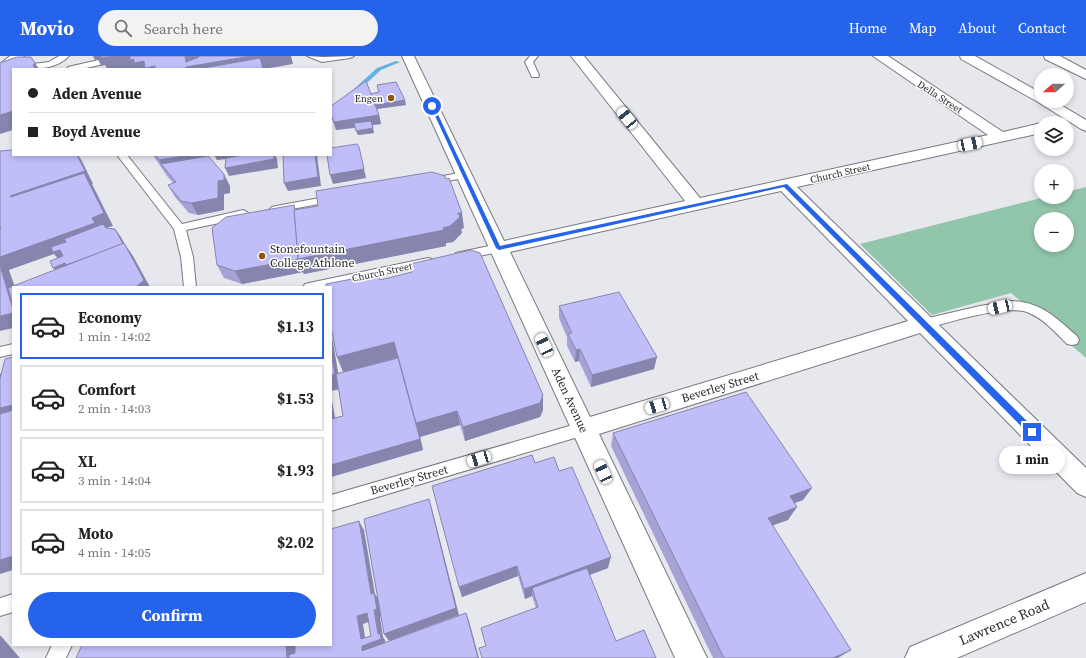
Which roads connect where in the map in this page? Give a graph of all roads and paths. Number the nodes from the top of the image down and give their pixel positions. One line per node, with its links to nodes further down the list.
1 (18, 56): 17 (street)
2 (36, 56): 13 (lane)
3 (65, 56): 13 (lane)
4 (127, 56): 15 (lane)
5 (311, 56): 6 (lane)
6 (350, 56)
7 (411, 56): 26 (street, Aden Avenue)
8 (534, 56): 18 (lane)
9 (577, 56): 30 (street)
10 (878, 56): 24 (street, Della Street)
11 (966, 56): 20 (street)
12 (1050, 56): 19 (street)
13 (54, 66): 14 (lane)
14 (32, 68)
15 (75, 68)
16 (12, 70): 17 (lane)
17 (0, 71)
18 (535, 75)
19 (1086, 75)
20 (1034, 95)
21 (1056, 108): 22 (street)
22 (1079, 122)
23 (1034, 130): 24 (street, Church Street)
24 (1001, 137): 28 (street, Church Street)
25 (123, 156): 33 (lane)
26 (464, 175): 27 (lane); 34 (street, Aden Avenue)
27 (417, 184)
28 (785, 185): 30 (street, Church Street); 37 (street)
29 (347, 196): 31 (lane)
30 (697, 205): 34 (street, Church Street)
31 (269, 210)
32 (253, 213): 33 (lane)
33 (179, 228): 35 (lane)
34 (499, 248): 36 (lane, Church Street); 41 (street, Aden Avenue)
35 (190, 286)
36 (314, 286)
37 (924, 324): 38 (lane); 41 (street, Beverley Street); 42 (street)
38 (1072, 340)
39 (12, 349): 40 (lane)
40 (0, 352)
41 (583, 428): 43 (lane, Beverley Street); 49 (street, Aden Avenue)
42 (1086, 485)
43 (332, 503)
44 (1086, 587): 50 (street, Lawrence Road)
45 (12, 603): 46 (lane)
46 (0, 607)
47 (62, 646): 48 (lane)
48 (56, 658)
49 (691, 658)
50 (921, 658)

